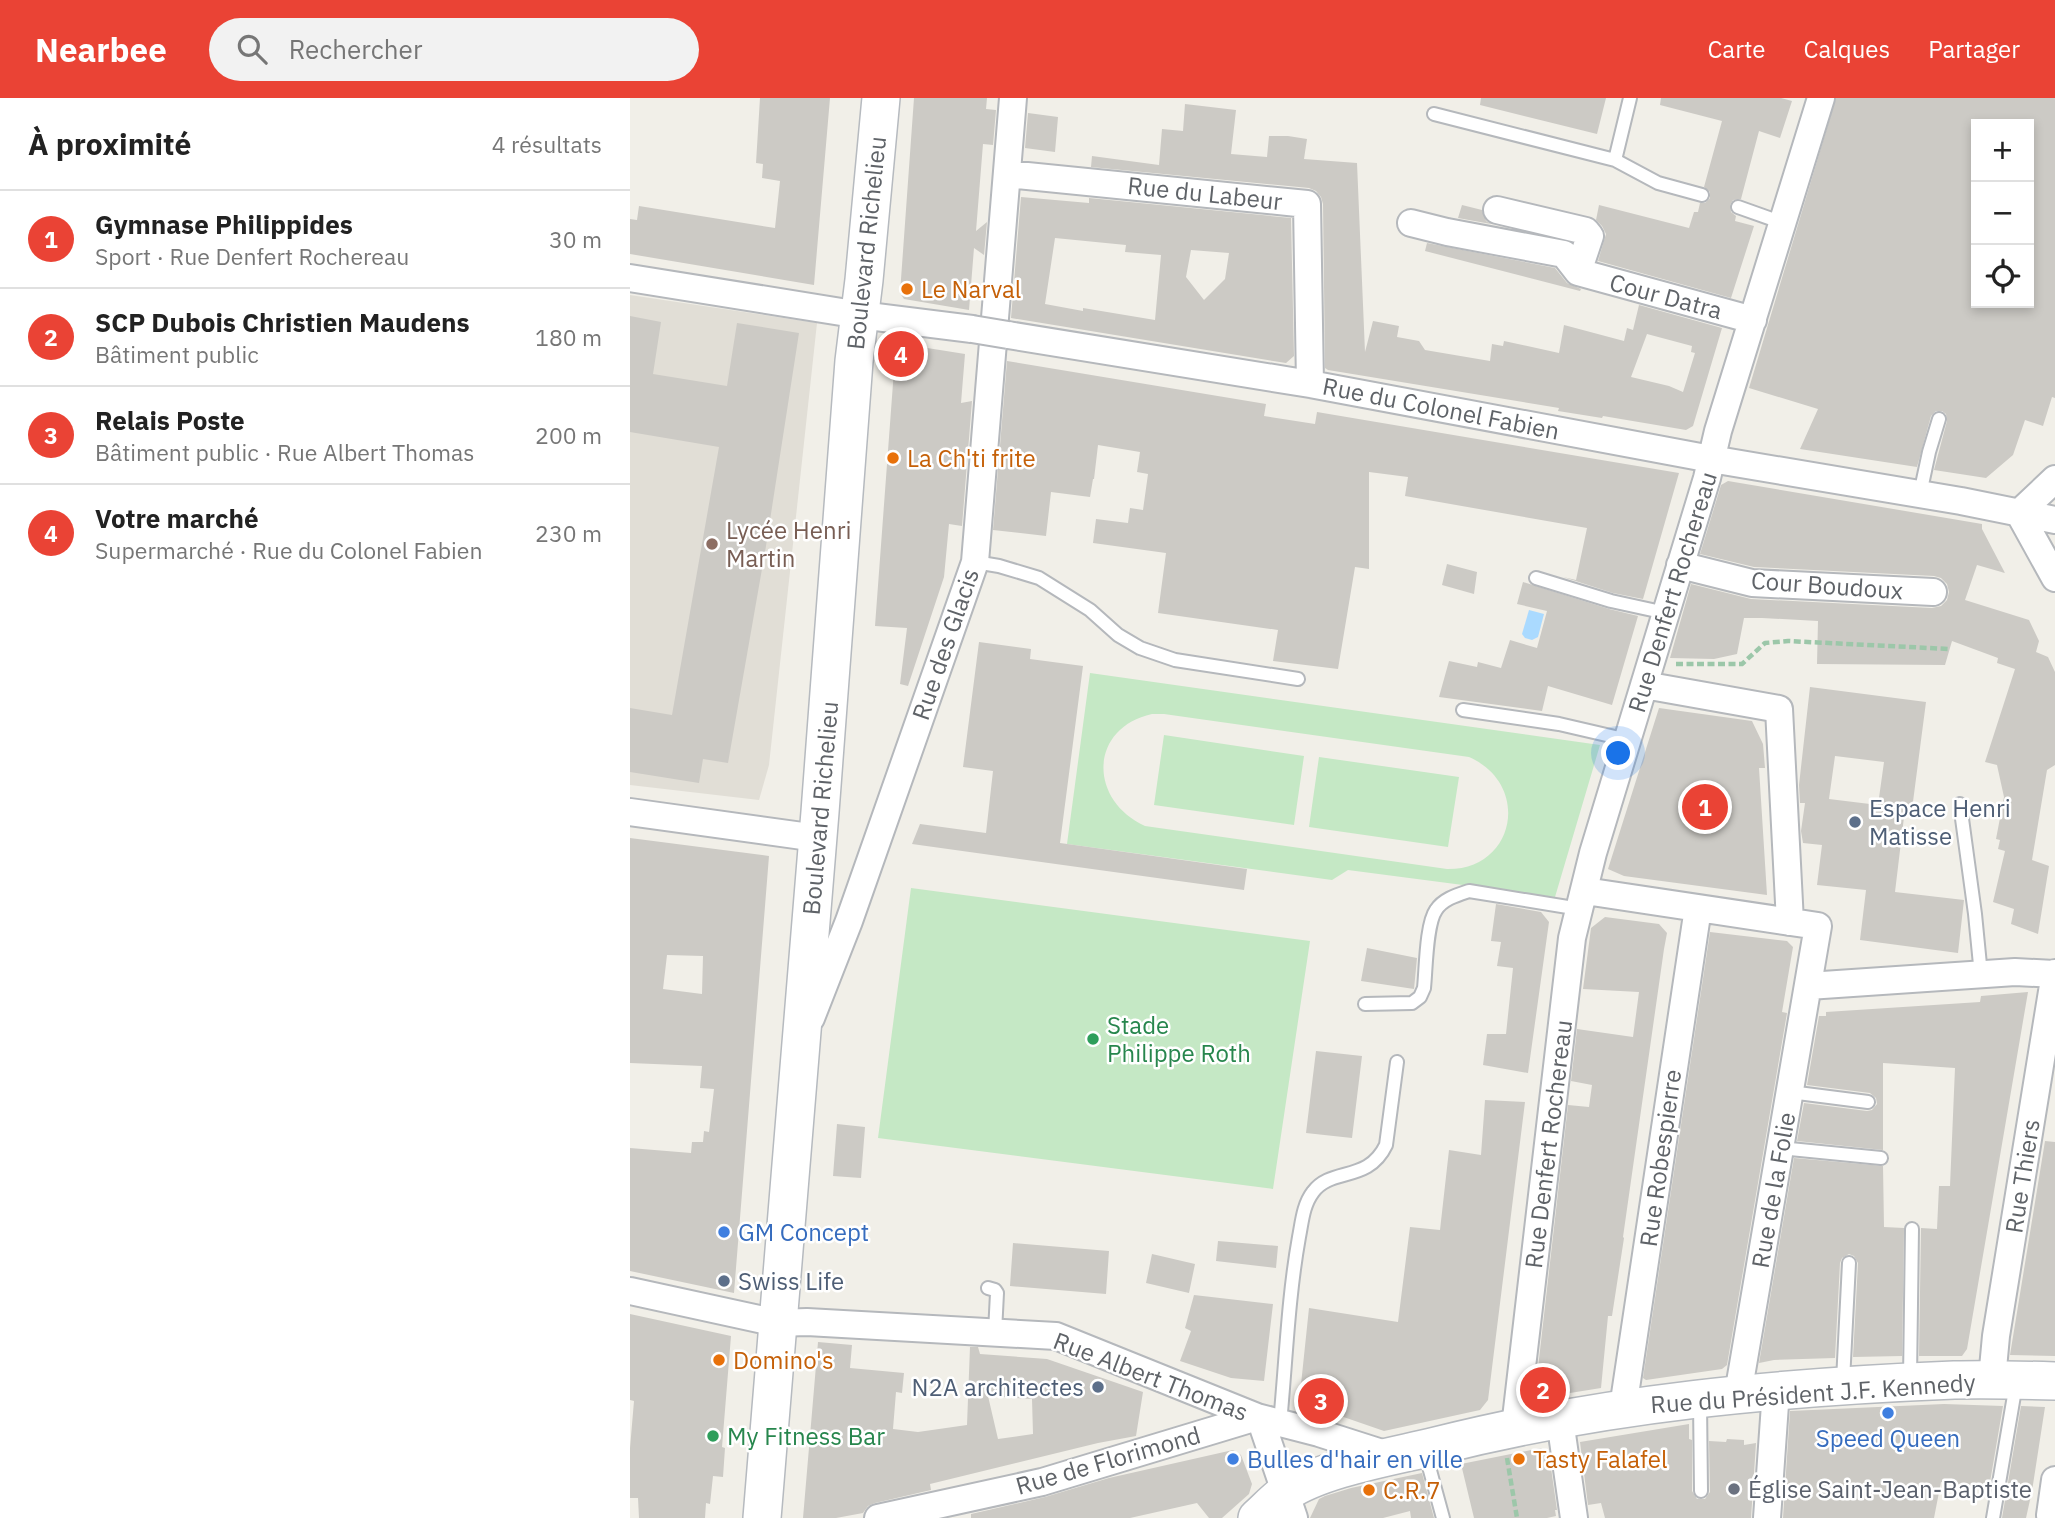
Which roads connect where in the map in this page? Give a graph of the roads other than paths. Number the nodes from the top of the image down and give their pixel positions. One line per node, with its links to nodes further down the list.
1 (881, 98): 15 (main road, Boulevard Richelieu)
2 (1013, 98): 7 (street, Rue des Glacis)
3 (1630, 98): 6 (lane)
4 (1821, 98): 12 (street, Rue Denfert Rochereau)
5 (1434, 114): 6 (lane)
6 (1615, 160): 8 (lane)
7 (1007, 174): 17 (street, Rue du Labeur); 24 (street, Rue des Glacis)
8 (1702, 195)
9 (1738, 207): 12 (lane)
10 (1497, 210): 13 (street, Cour Datra)
11 (1411, 223): 13 (street, Cour Datra)
12 (1783, 223): 16 (street, Rue Denfert Rochereau)
13 (1578, 272): 16 (street, Cour Datra)
14 (630, 278): 15 (street, Rue du Colonel Fabien)
15 (860, 315): 17 (street, Rue du Colonel Fabien, bridge); 36 (main road, Boulevard Richelieu)
16 (1753, 320): 19 (street, Rue Denfert Rochereau)
17 (1310, 384): 19 (street, Rue du Colonel Fabien)
18 (1939, 419): 21 (lane)
19 (1712, 459): 21 (street, Rue du Colonel Fabien); 25 (street, Rue Denfert Rochereau)
20 (2055, 479): 22 (street)
21 (1920, 494): 22 (street, Rue du Colonel Fabien)
22 (2019, 513): 23 (street, Rue du Colonel Fabien); 27 (street)
23 (2055, 520)
24 (975, 562): 31 (lane); 44 (street, Rue des Glacis)
25 (1680, 565): 28 (street, Cour Boudoux); 29 (street, Rue Denfert Rochereau)
26 (1536, 578): 29 (lane)
27 (2055, 578)
28 (1933, 592)
29 (1666, 613): 30 (street, Rue Denfert Rochereau)
30 (1647, 675): 33 (street, Rue Denfert Rochereau); 39 (street)
31 (1298, 679)
32 (1462, 710): 33 (lane)
33 (1628, 740): 37 (street, Rue Denfert Rochereau)
34 (1960, 804): 41 (lane)
35 (630, 812): 36 (street)
36 (817, 838): 44 (main road, Boulevard Richelieu)
37 (1582, 900): 38 (street); 43 (lane); 66 (street, Rue Denfert Rochereau)
38 (1698, 908): 39 (street); 63 (street, Rue Robespierre)
39 (1790, 922): 42 (street, Rue de la Folie)
40 (2055, 974): 41 (street); 56 (street, Rue Thiers)
41 (1981, 975): 42 (street)
42 (1808, 986): 46 (street, Rue de la Folie)
43 (1365, 1004)
44 (801, 1046): 54 (main road, Boulevard Richelieu)
45 (1397, 1062): 64 (lane)
46 (1790, 1092): 47 (lane); 48 (street, Rue de la Folie)
47 (1868, 1102)
48 (1780, 1148): 49 (lane); 61 (street, Rue de la Folie)
49 (1881, 1158)
50 (1912, 1228): 58 (lane)
51 (1849, 1263): 59 (lane)
52 (988, 1288): 55 (lane)
53 (630, 1291): 54 (street, Rue Albert Thomas)
54 (777, 1322): 55 (street, Rue Albert Thomas); 72 (main road, Boulevard Richelieu)
55 (995, 1332): 64 (street, Rue Albert Thomas)
56 (2004, 1380): 57 (main road, Rue du Président J.F. Kennedy); 58 (main road, Rue du Président J.F. Kennedy); 78 (lane)
57 (2055, 1381)
58 (1910, 1383): 59 (main road, Rue du Président J.F. Kennedy)
59 (1843, 1386): 60 (main road, Rue du Président J.F. Kennedy)
60 (1776, 1391): 61 (main road, Rue du Président J.F. Kennedy); 77 (street)
61 (1738, 1394): 62 (main road, Rue du Président J.F. Kennedy)
62 (1700, 1399): 63 (main road, Rue du Président J.F. Kennedy); 69 (lane)
63 (1623, 1408): 65 (main road, Rue du Président J.F. Kennedy)
64 (1269, 1420): 67 (street, Rue Albert Thomas); 70 (street); 73 (street, Rue de Florimond)
65 (1560, 1420): 66 (main road, Rue du Président J.F. Kennedy); 76 (street)
66 (1509, 1429): 67 (main road, Rue du Président J.F. Kennedy)
67 (1408, 1453): 70 (main road, Rue du Président J.F. Kennedy); 75 (lane)
68 (2055, 1480): 71 (street)
69 (1701, 1491)
70 (1289, 1506): 74 (main road, Rue du Président J.F. Kennedy)
71 (2050, 1515)
72 (762, 1518)
73 (878, 1518)
74 (1257, 1518)
75 (1443, 1518)
76 (1574, 1518)
77 (1768, 1518)
78 (1993, 1518)

